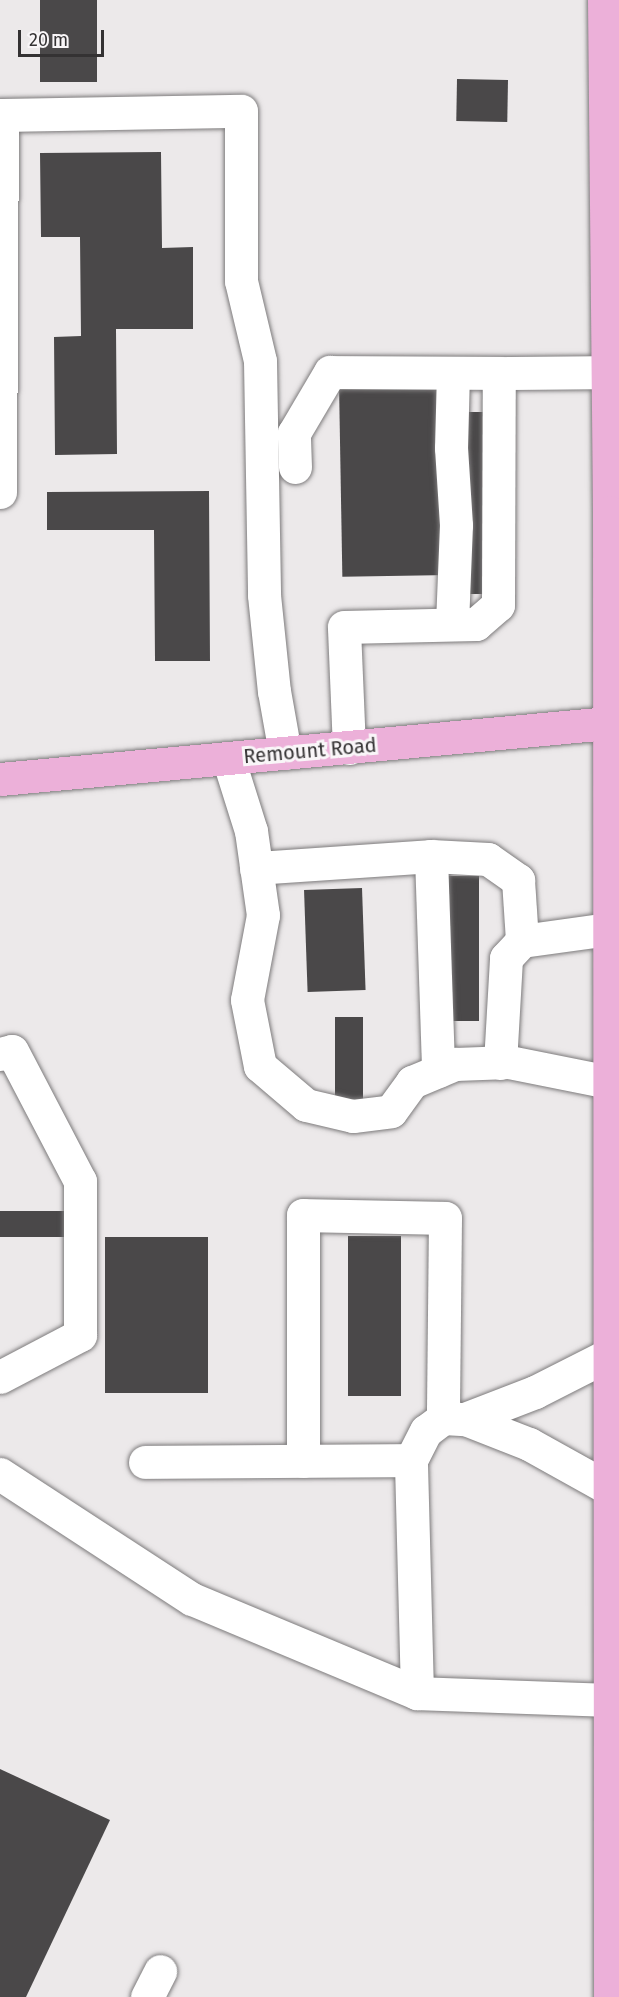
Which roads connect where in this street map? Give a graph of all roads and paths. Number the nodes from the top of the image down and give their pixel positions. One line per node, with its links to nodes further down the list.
1 (604, 0): 2 (main road)
2 (611, 53): 4 (main road)
3 (1, 115): 14 (lane); 23 (lane)
4 (612, 177): 5 (main road)
5 (606, 372): 6 (lane); 8 (main road)
6 (499, 373): 7 (lane); 10 (lane)
7 (453, 374): 9 (lane); 11 (lane)
8 (613, 425): 15 (main road)
9 (451, 448): 10 (lane); 12 (lane)
10 (499, 451): 13 (lane)
11 (295, 467)
12 (454, 486): 13 (lane); 16 (lane)
13 (499, 487): 17 (lane)
14 (0, 492)
15 (614, 512): 21 (main road)
16 (456, 525): 17 (lane); 18 (lane)
17 (499, 525): 19 (lane)
18 (455, 564): 19 (lane); 20 (lane)
19 (499, 565): 20 (lane)
20 (452, 624): 22 (lane)
21 (614, 722): 22 (main road, Remount Road); 28 (main road)
22 (349, 748): 23 (main road, Remount Road)
23 (285, 753): 24 (main road, Remount Road)
24 (228, 758): 25 (main road, Remount Road); 27 (lane)
25 (0, 779)
26 (431, 856): 27 (lane); 29 (lane); 32 (lane)
27 (256, 868): 32 (lane)
28 (609, 929): 29 (lane); 33 (main road)
29 (522, 941): 31 (lane)
30 (6, 1052): 36 (lane)
31 (500, 1063): 32 (lane); 33 (lane)
32 (438, 1071)
33 (609, 1082): 34 (main road)
34 (614, 1306): 35 (main road)
35 (608, 1355): 37 (lane); 42 (main road)
36 (0, 1377)
37 (454, 1419): 38 (lane); 39 (lane); 42 (lane)
38 (411, 1460): 39 (lane); 43 (lane)
39 (303, 1461): 40 (lane)
40 (145, 1462)
41 (0, 1474): 43 (lane)
42 (608, 1488): 44 (main road)
43 (417, 1693): 44 (lane)
44 (608, 1700): 45 (main road)
45 (610, 1997)

